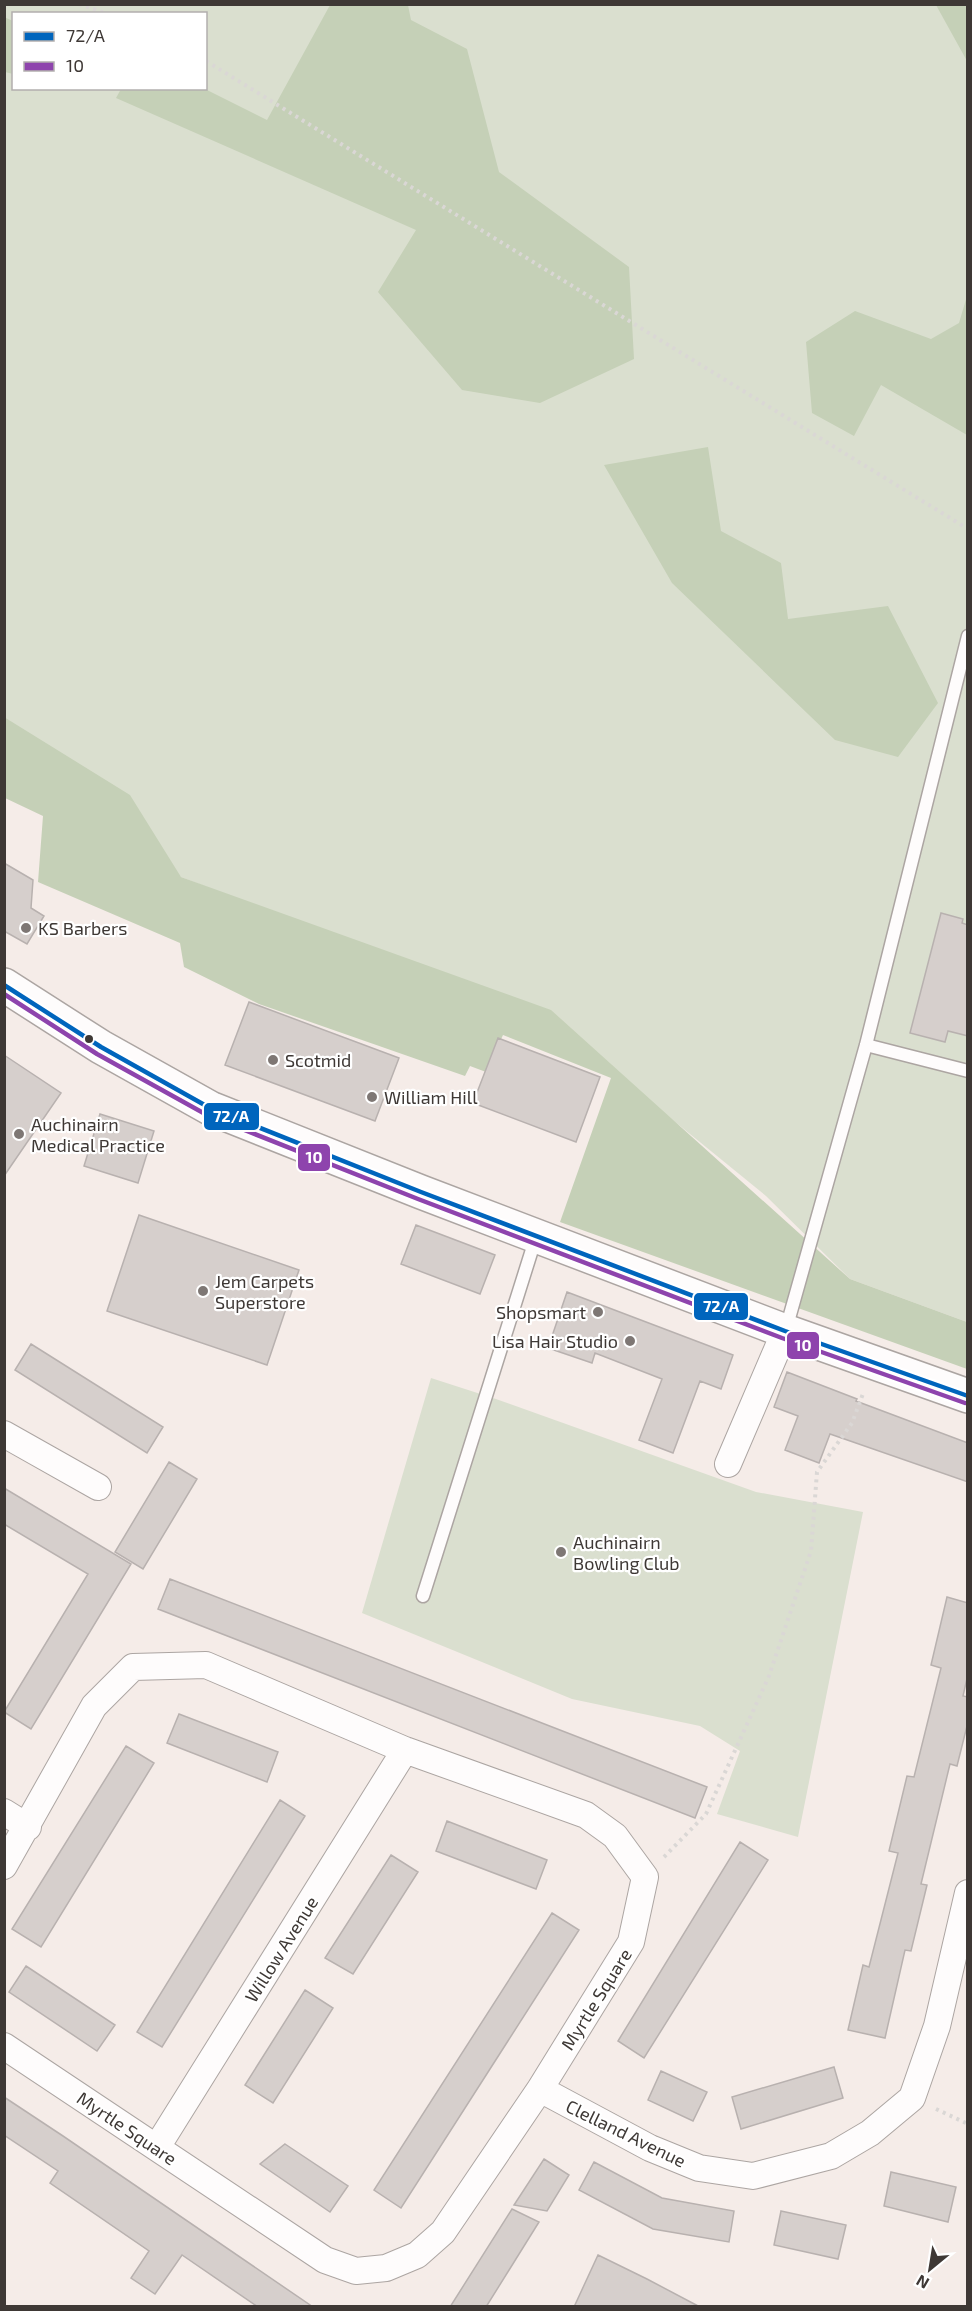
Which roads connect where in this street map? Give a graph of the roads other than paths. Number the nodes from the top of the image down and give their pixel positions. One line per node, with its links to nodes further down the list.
1 (968, 636): 3 (lane)
2 (4, 985): 5 (main road)
3 (866, 1045): 4 (lane); 6 (lane)
4 (968, 1071)
5 (537, 1236): 6 (main road); 11 (lane)
6 (785, 1331): 7 (main road); 9 (street)
7 (968, 1396)
8 (4, 1434): 10 (street)
9 (728, 1464)
10 (98, 1487)
11 (423, 1596)
12 (405, 1750): 14 (street); 18 (street, Myrtle Square); 19 (street, Willow Avenue)
13 (4, 1812): 14 (street)
14 (27, 1827): 15 (street)
15 (4, 1866)
16 (968, 1893): 18 (street, Clelland Avenue)
17 (4, 2046): 19 (street, Myrtle Square)
18 (540, 2089): 19 (street, Myrtle Square)
19 (157, 2147)

